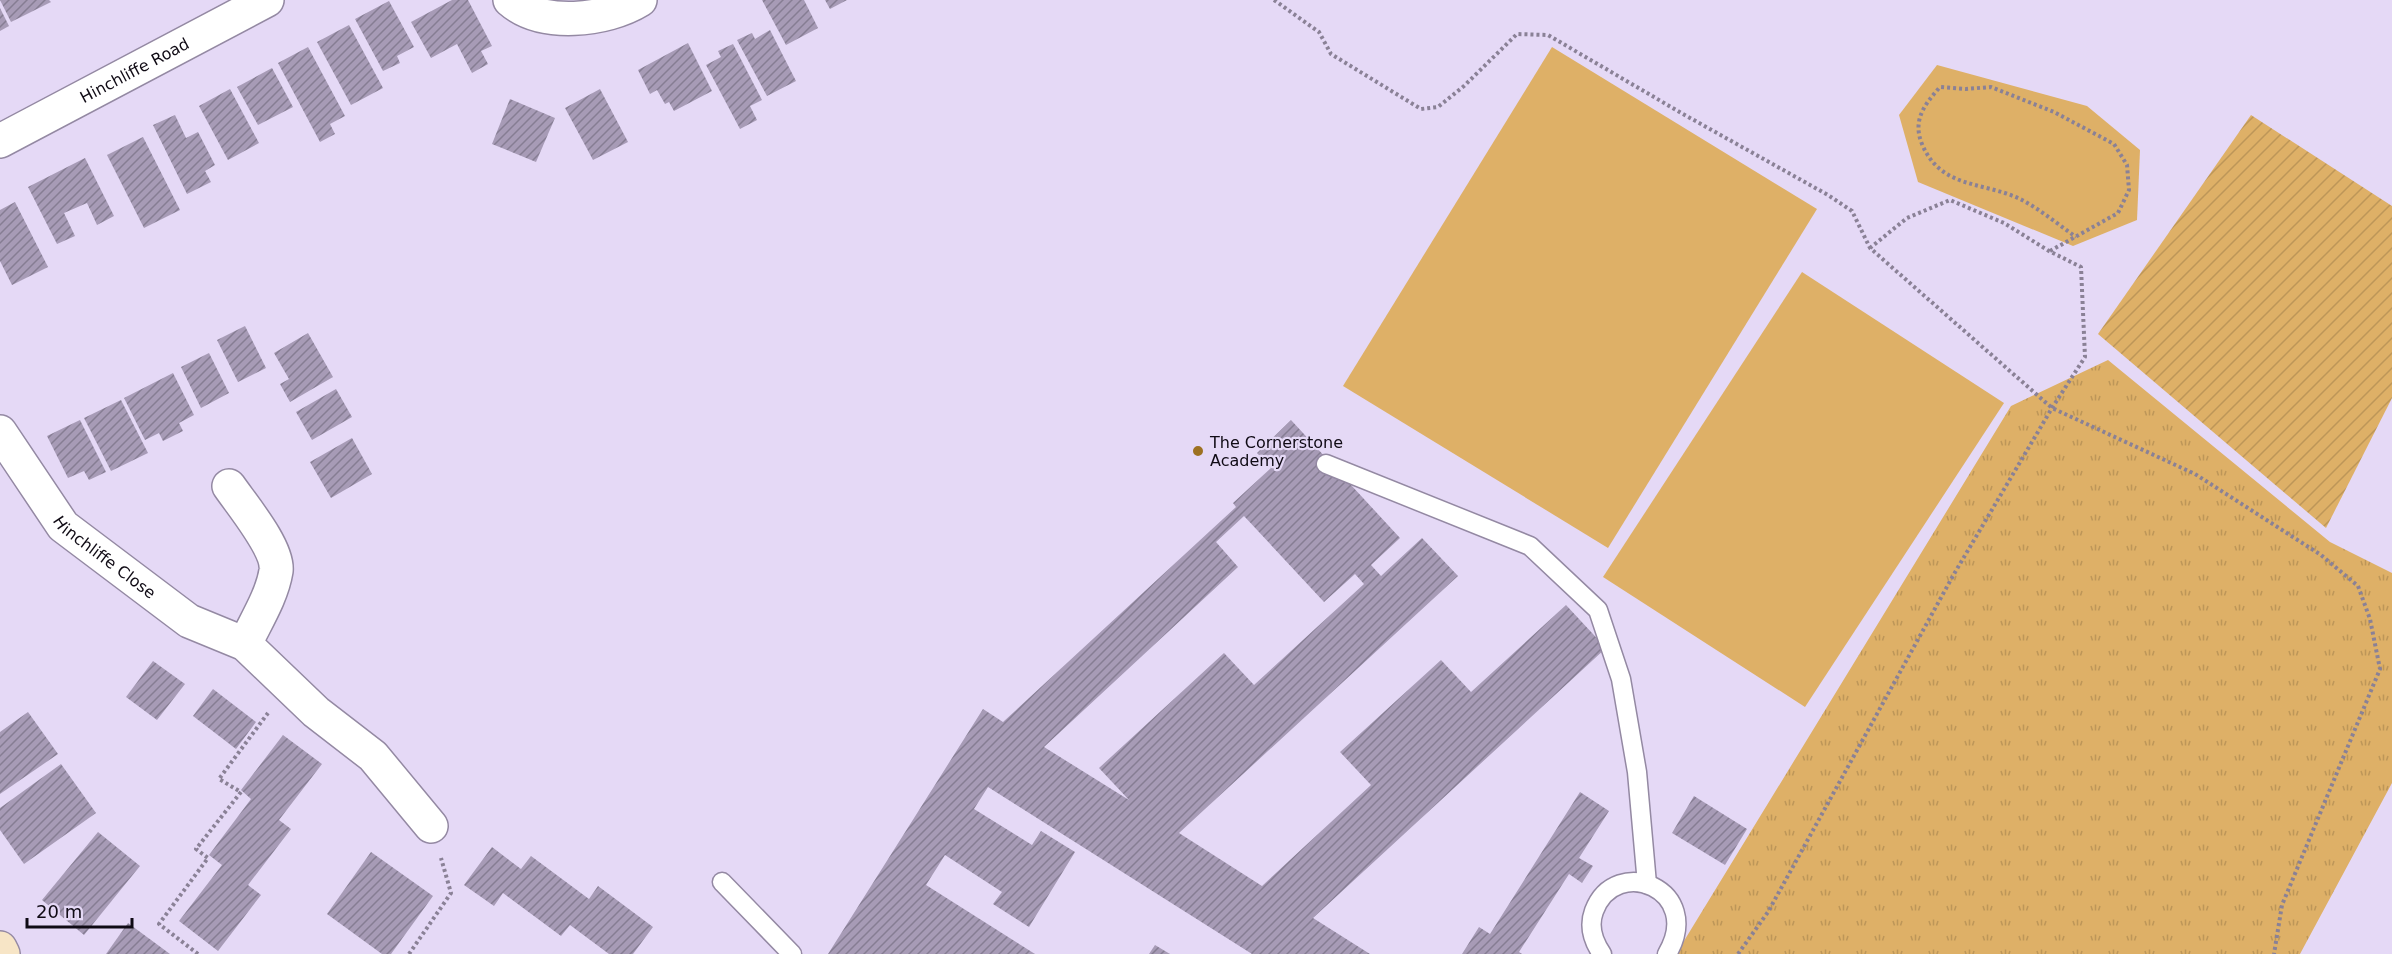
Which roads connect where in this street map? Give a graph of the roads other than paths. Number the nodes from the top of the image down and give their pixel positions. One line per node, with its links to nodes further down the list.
1 (267, 0): 4 (street, Hinchliffe Road)
2 (510, 0): 3 (street)
3 (640, 0)
4 (0, 141)
5 (0, 432): 8 (street, Hinchliffe Close)
6 (1326, 464): 11 (lane)
7 (229, 486): 8 (street)
8 (245, 644): 9 (street, Hinchliffe Close)
9 (431, 826)
10 (722, 882): 14 (lane)
11 (1647, 884): 15 (lane); 16 (lane)
12 (0, 948): 13 (main road)
13 (3, 954)
14 (792, 954)
15 (1602, 954)
16 (1667, 954)

